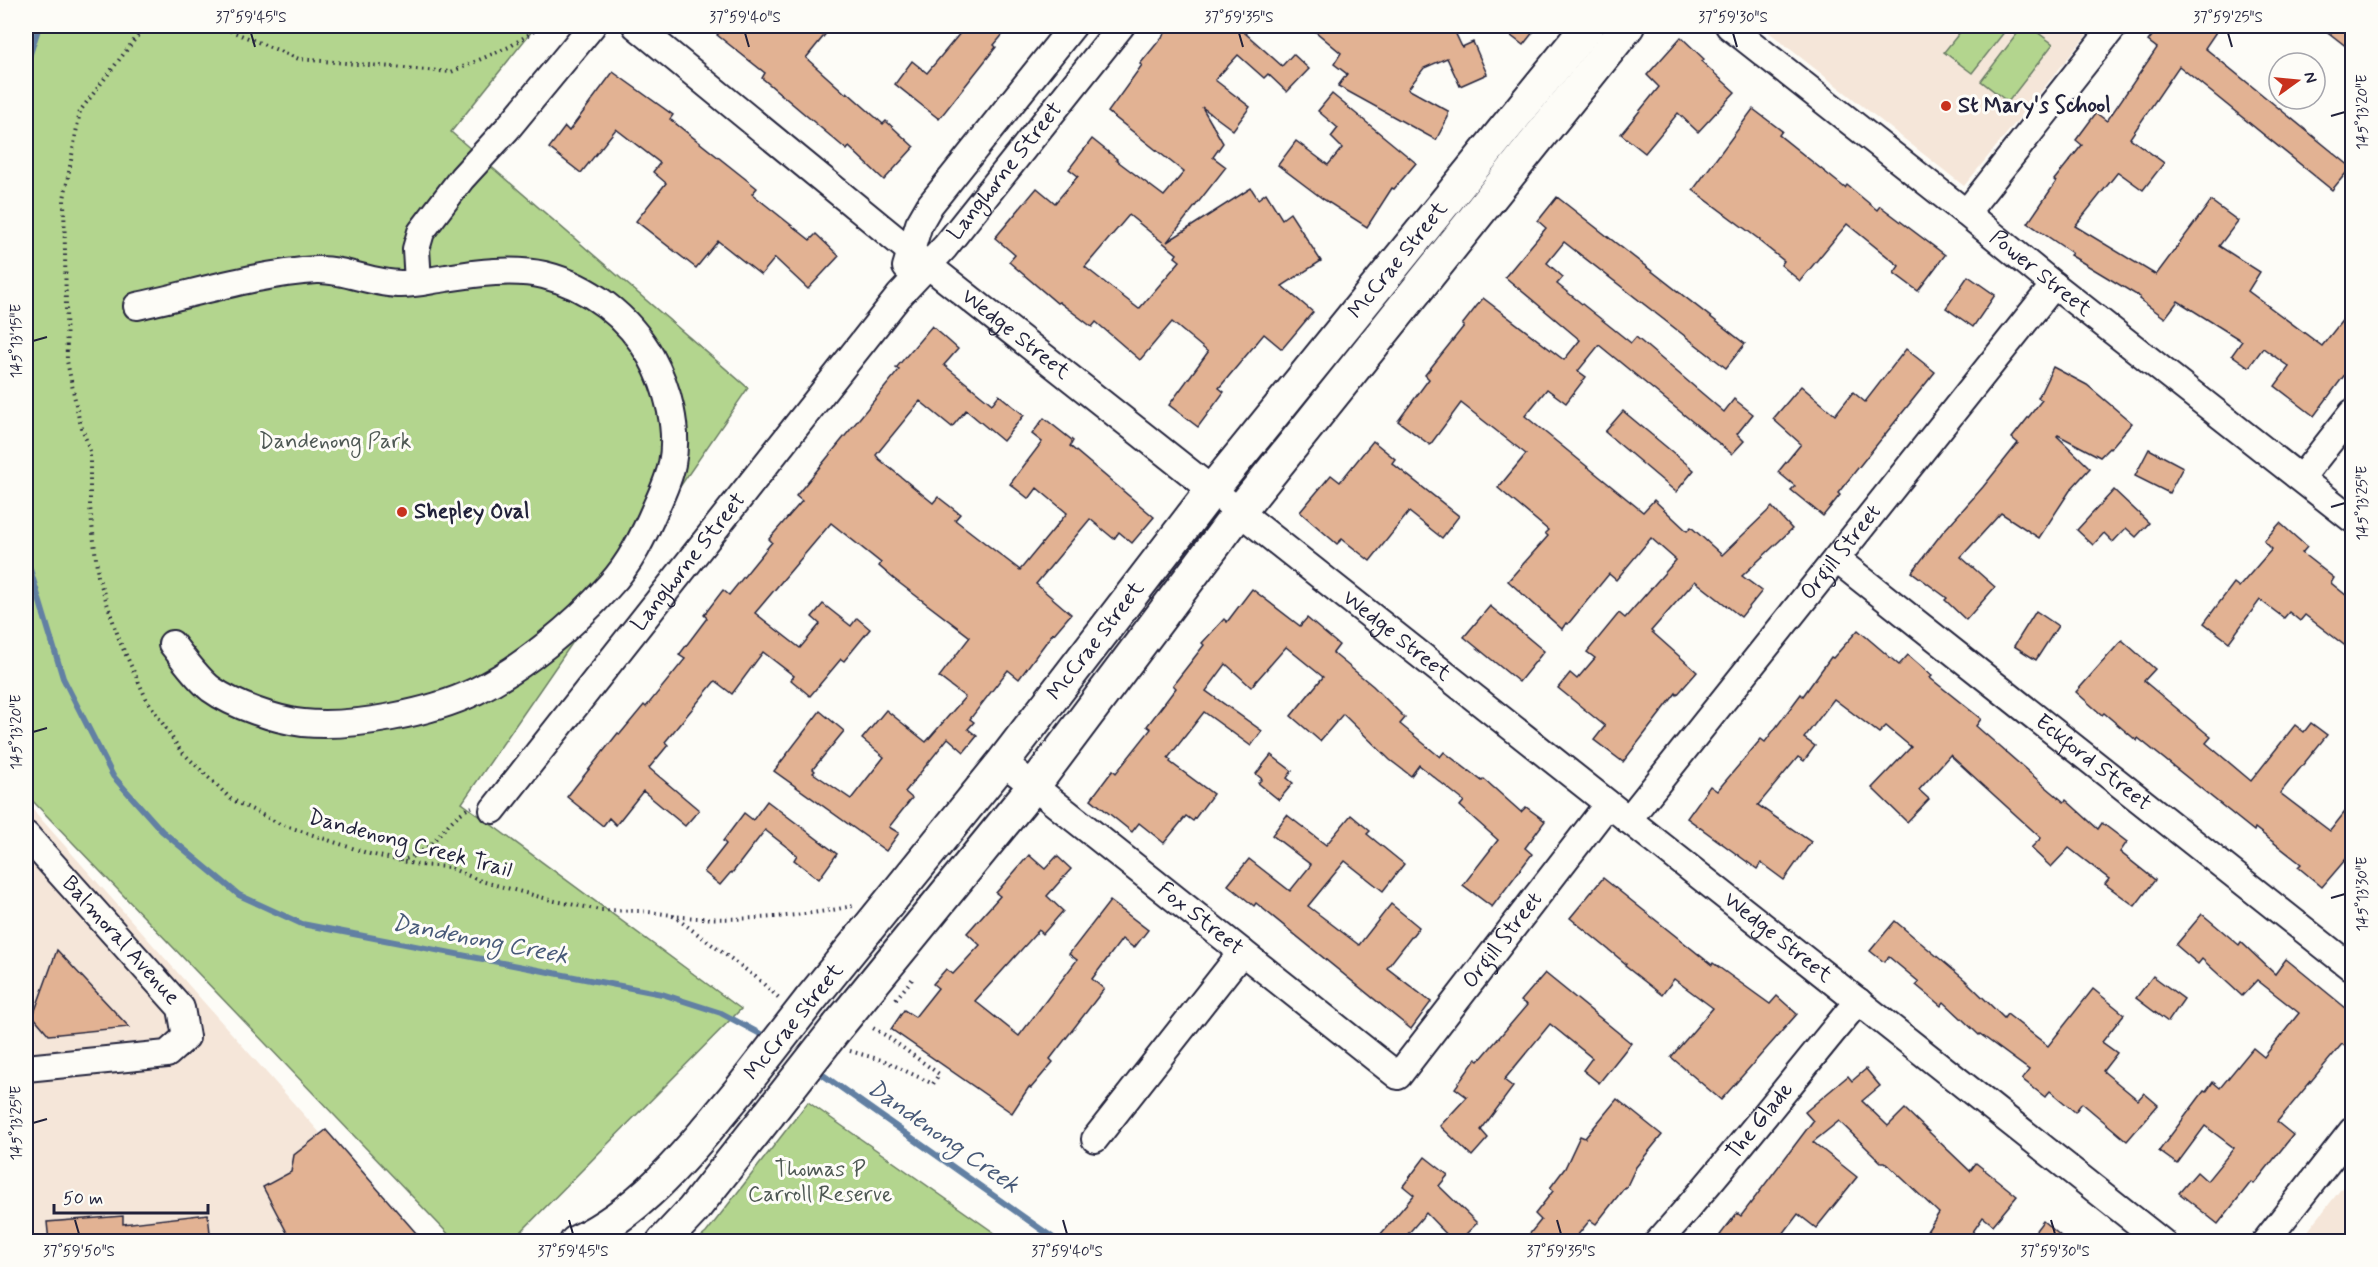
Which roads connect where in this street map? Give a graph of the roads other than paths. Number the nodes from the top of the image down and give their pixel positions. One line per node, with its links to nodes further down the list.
1 (592, 26): 11 (street)
2 (636, 26): 10 (street, Wedge Street)
3 (1073, 26): 10 (street, Langhorne Street)
4 (1121, 26): 10 (street, Langhorne Street)
5 (1588, 26): 16 (main road, McCrae Street)
6 (1628, 26): 17 (main road, McCrae Street)
7 (1730, 26): 9 (street, Power Street)
8 (2114, 26): 9 (street)
9 (1966, 213): 12 (street, Power Street)
10 (919, 258): 16 (street, Wedge Street); 23 (street, Langhorne Street)
11 (418, 282): 13 (street); 20 (street)
12 (2054, 285): 15 (street, Power Street); 19 (street, Orgill Street)
13 (137, 306)
14 (2352, 413): 15 (street)
15 (2301, 478): 18 (street, Power Street)
16 (1212, 490): 17 (street, Wedge Street); 21 (main road, McCrae Street)
17 (1240, 511): 22 (main road, McCrae Street); 24 (street, Wedge Street)
18 (2352, 519)
19 (1836, 559): 25 (street, Orgill Street); 28 (street, Eckford Street)
20 (172, 644)
21 (1003, 762): 22 (street, Fox Street); 34 (main road, McCrae Street, bridge)
22 (1034, 787): 27 (street, Fox Street); 35 (main road, McCrae Street, bridge)
23 (499, 802)
24 (1608, 804): 25 (street, Wedge Street); 31 (street, Orgill Street)
25 (1628, 820): 29 (street, Wedge Street)
26 (26, 835): 30 (street, Balmoral Avenue)
27 (1242, 952): 31 (street, Fox Street); 33 (street)
28 (2352, 968)
29 (1857, 1001): 36 (street, The Glade); 37 (street, Wedge Street)
30 (26, 1068)
31 (1398, 1076)
32 (2352, 1131): 38 (street)
33 (1095, 1139)
34 (580, 1240)
35 (663, 1242)
36 (1658, 1242)
37 (2162, 1242)
38 (2265, 1242)

